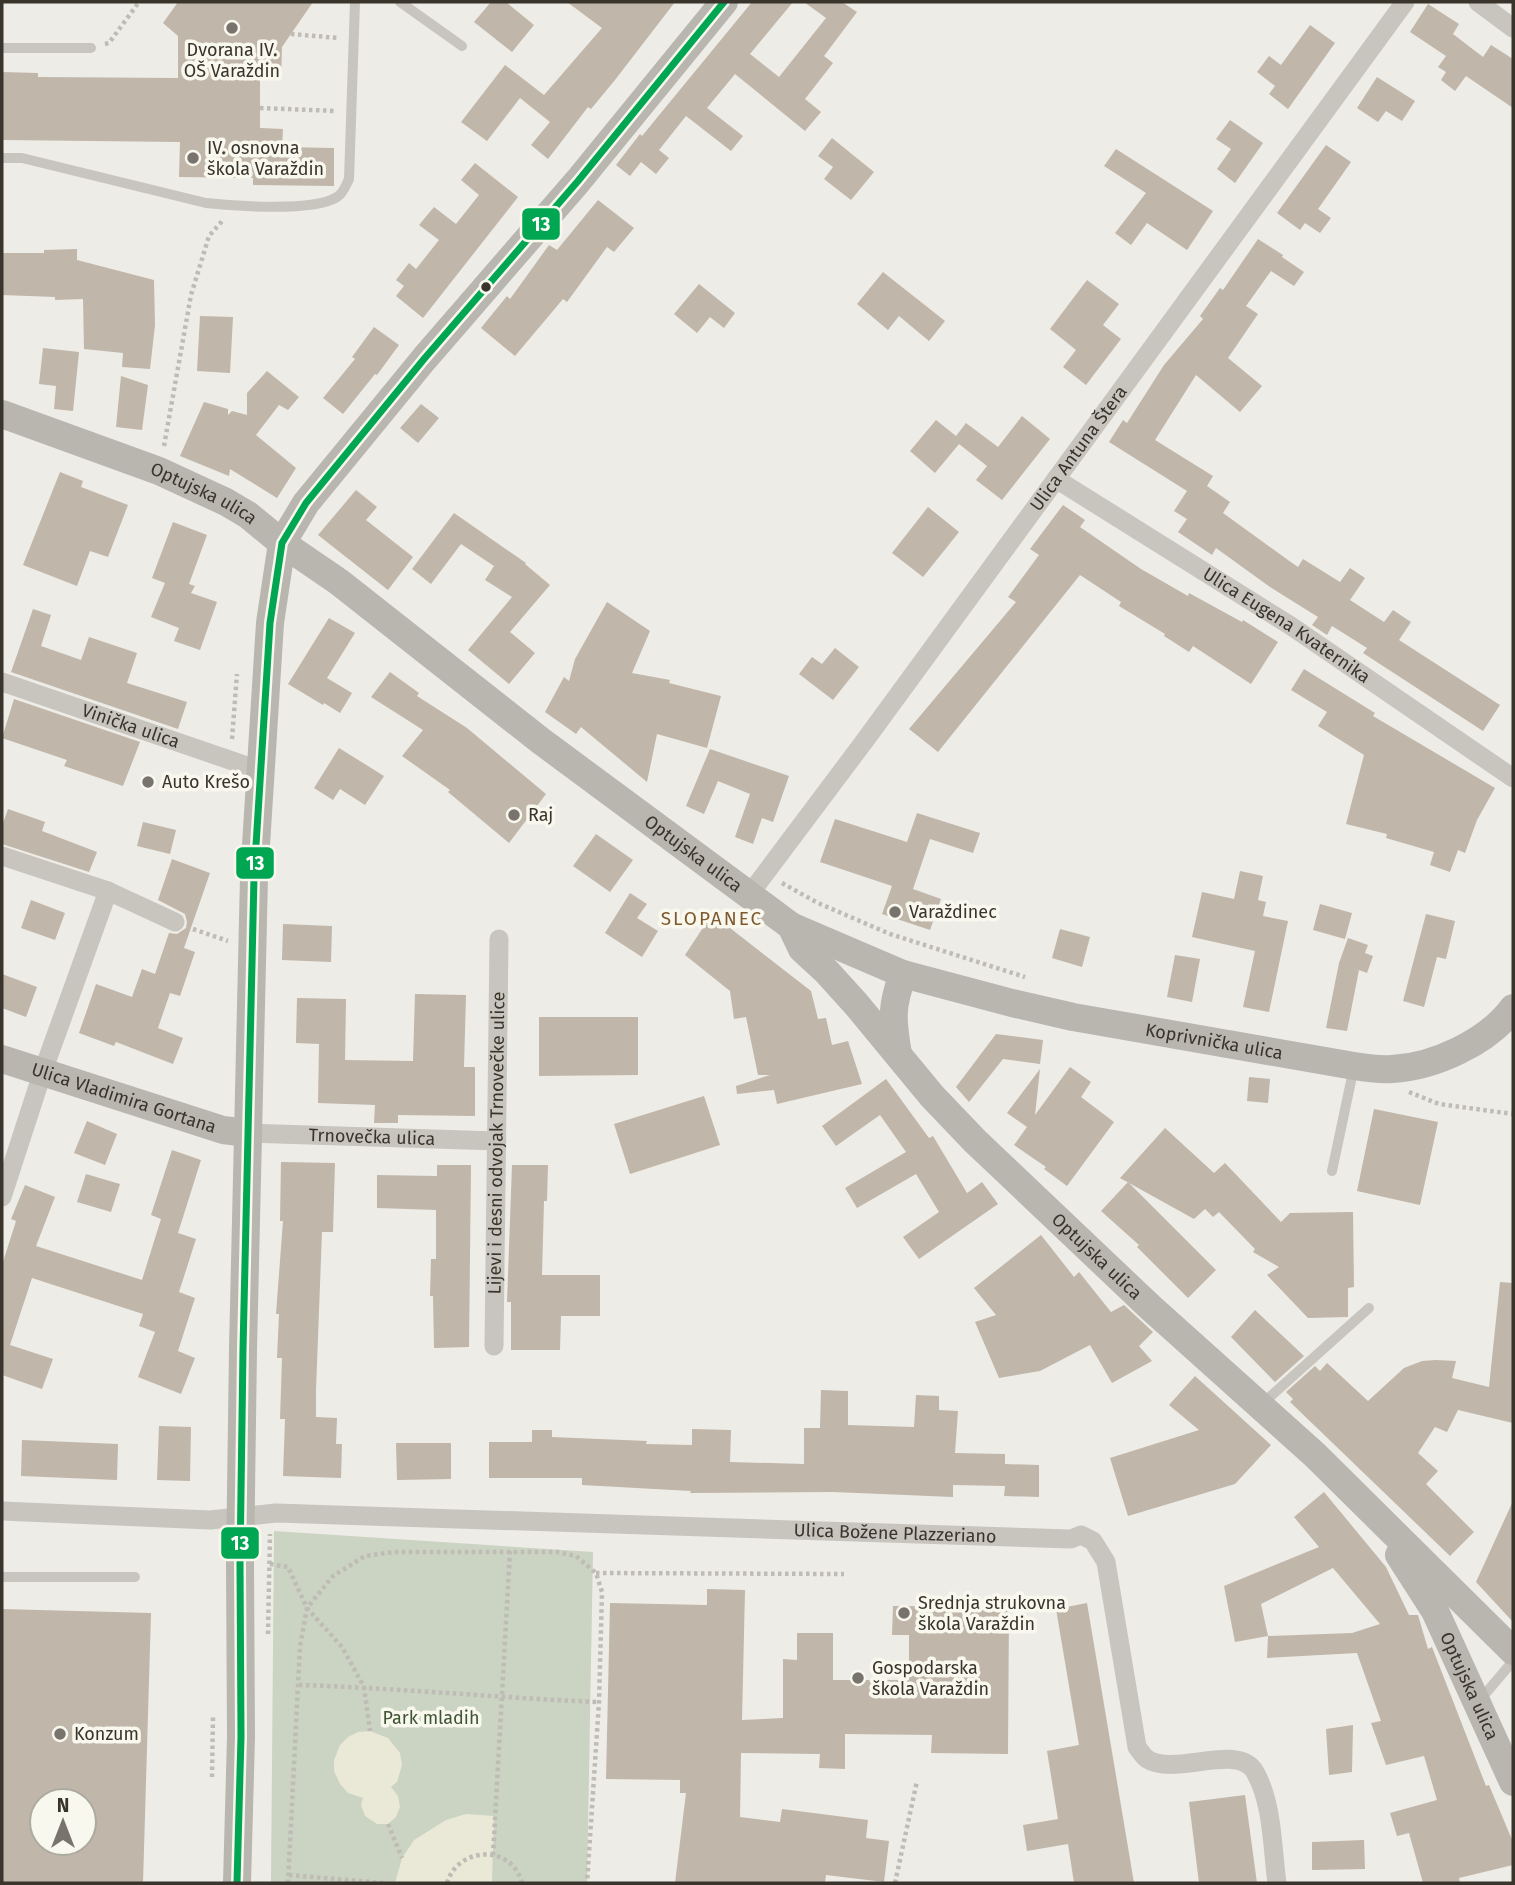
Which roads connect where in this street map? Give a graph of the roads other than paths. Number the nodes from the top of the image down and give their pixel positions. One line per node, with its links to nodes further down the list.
1 (355, 2): 10 (lane)
2 (400, 2): 7 (lane)
3 (724, 2): 13 (main road)
4 (1405, 2): 12 (street, Ulica Antuna Štera)
5 (1478, 2): 6 (street)
6 (1513, 28)
7 (462, 46)
8 (2, 47): 9 (lane)
9 (91, 48)
10 (2, 158)
11 (2, 414): 13 (main road, Optujska ulica)
12 (1056, 479): 16 (street, Ulica Eugena Kvaternika); 19 (street, Ulica Antuna Štera)
13 (282, 543): 15 (main road); 19 (main road, Optujska ulica)
14 (2, 682): 15 (street, Vinička ulica)
15 (259, 770): 29 (main road)
16 (1513, 778)
17 (2, 856): 18 (street)
18 (108, 891): 20 (street); 28 (street)
19 (749, 895): 21 (main road, Optujska ulica)
20 (175, 922)
21 (791, 926): 23 (main road, Optujska ulica); 25 (main road, Optujska ulica)
22 (499, 939): 30 (street, Lijevi i desni odvojak Trnovečke ulice)
23 (903, 974): 25 (main road); 27 (main road, Koprivnička ulica)
24 (1513, 1008): 27 (main road, Koprivnička ulica)
25 (899, 1057): 35 (main road, Optujska ulica)
26 (2, 1059): 28 (main road, Ulica Vladimira Gortana)
27 (1354, 1066): 31 (lane)
28 (43, 1073): 29 (main road, Ulica Vladimira Gortana); 32 (street)
29 (248, 1133): 30 (street, Trnovečka ulica); 38 (main road)
30 (497, 1141): 34 (street, Lijevi i desni odvojak Trnovečke ulice)
31 (1332, 1171)
32 (2, 1197)
33 (1369, 1308): 35 (lane)
34 (494, 1346)
35 (1261, 1406): 36 (main road, Optujska ulica)
36 (1349, 1489): 41 (main road, Optujska ulica); 43 (main road, Optujska ulica)
37 (2, 1511): 38 (street, Ulica Božene Plazzeriano)
38 (242, 1517): 45 (main road); 46 (street, Ulica Božene Plazzeriano)
39 (2, 1577): 40 (lane)
40 (135, 1577)
41 (1513, 1651)
42 (1513, 1661): 43 (lane)
43 (1478, 1702): 44 (main road, Optujska ulica)
44 (1513, 1782)
45 (237, 1883)
46 (1277, 1883)

